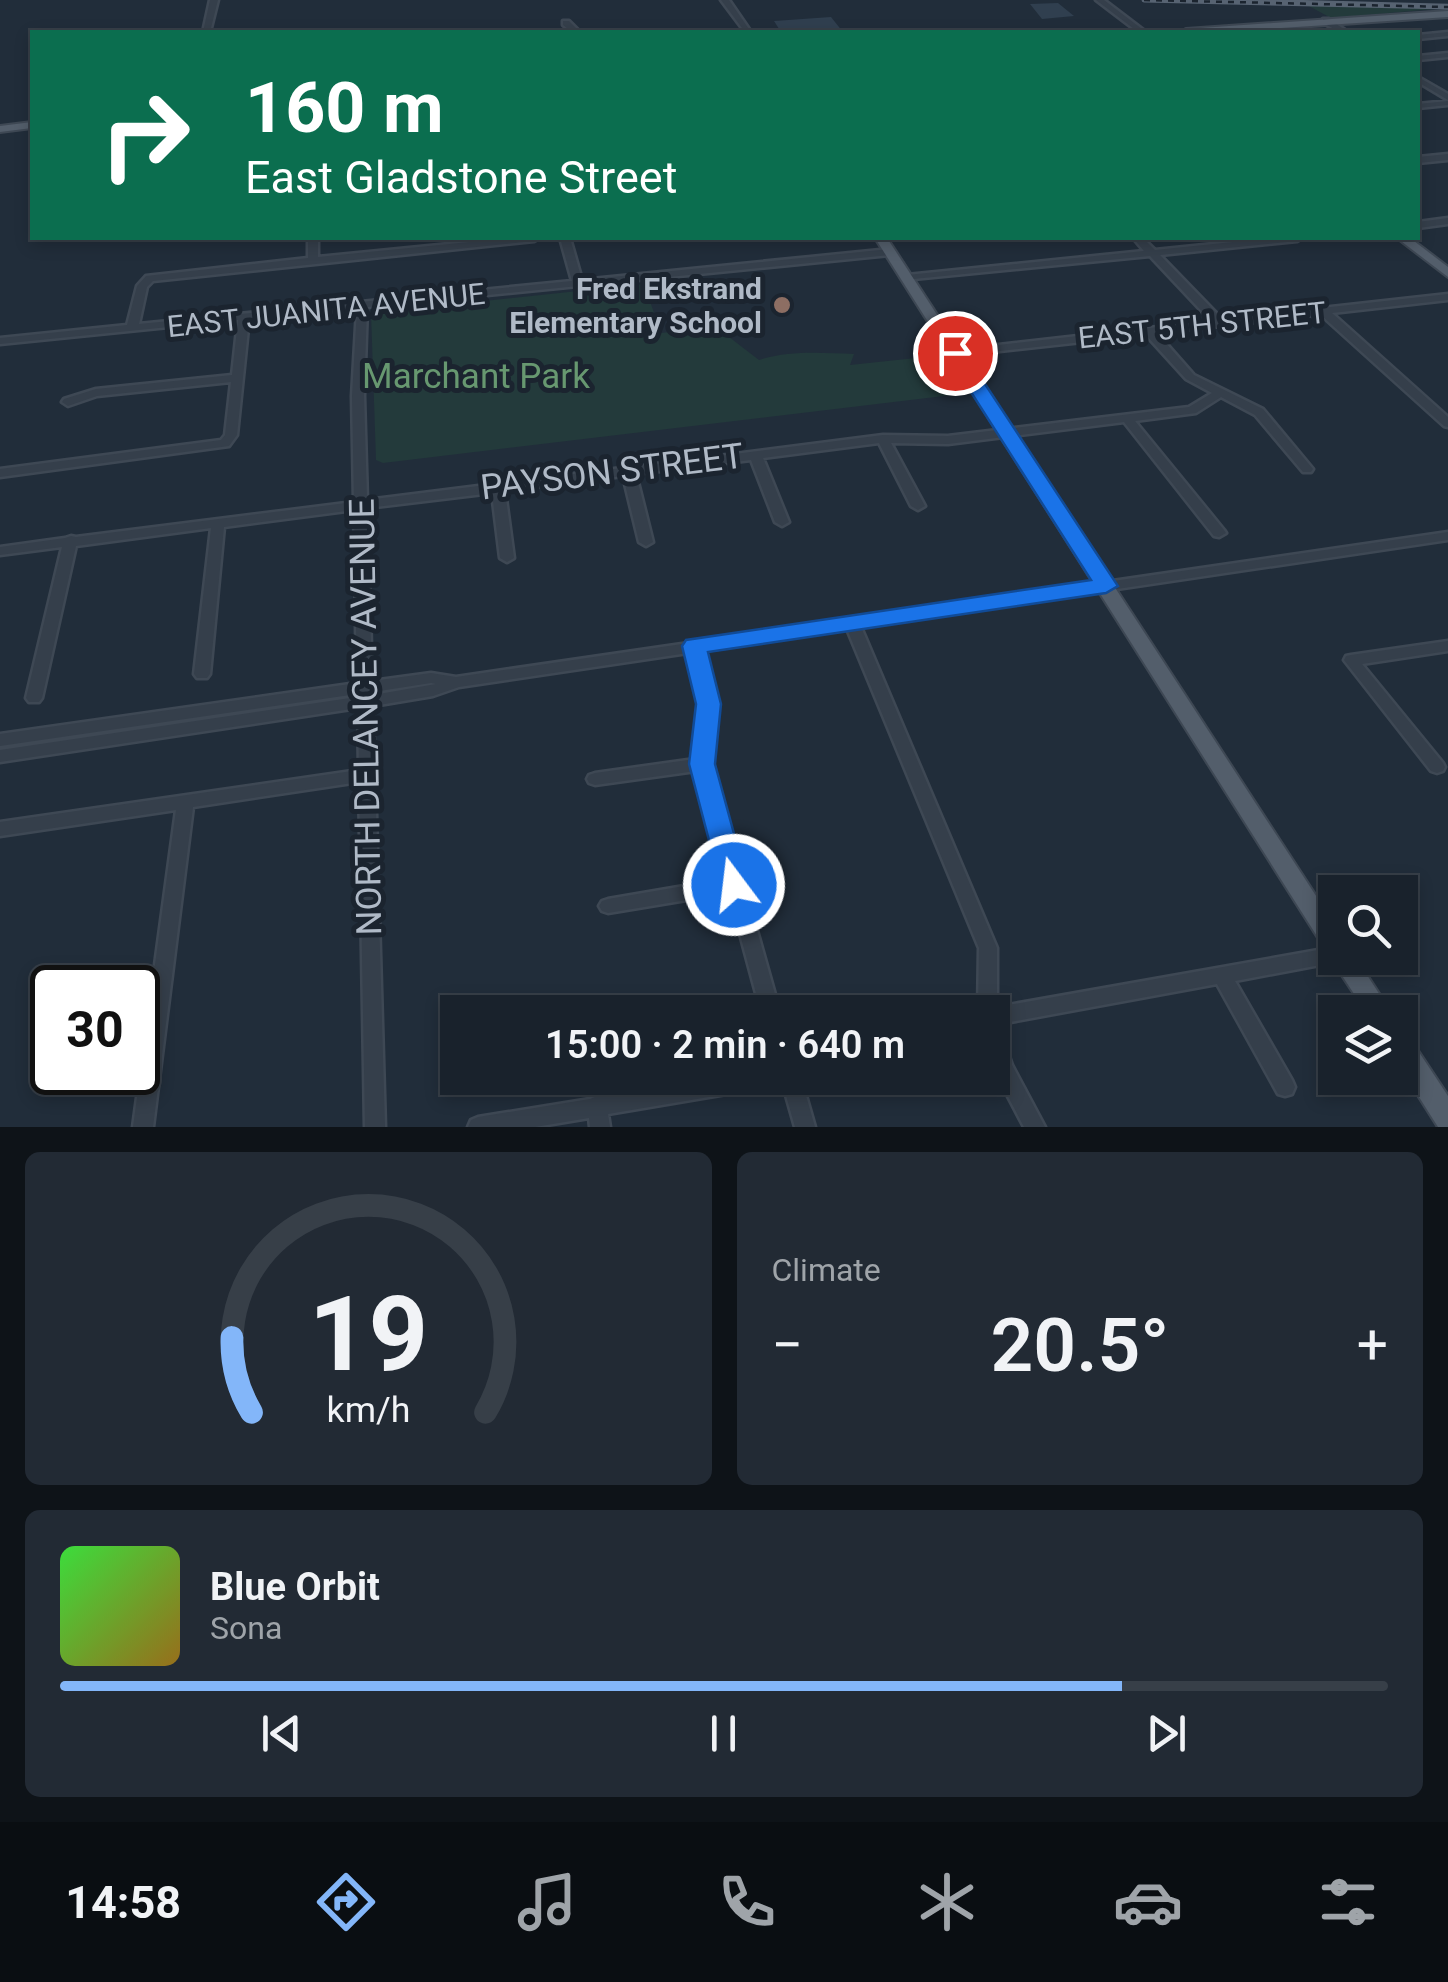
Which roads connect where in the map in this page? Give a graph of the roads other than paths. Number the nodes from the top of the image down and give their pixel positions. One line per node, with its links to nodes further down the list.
1 (214, 0): 8 (street)
2 (1100, 0): 11 (street)
3 (1108, 0): 12 (street)
4 (729, 1): 10 (street)
5 (1448, 12): 6 (main road)
6 (1326, 22): 13 (main road); 14 (street)
7 (566, 23): 9 (street)
8 (206, 30)
9 (574, 30)
10 (747, 30)
11 (1142, 30)
12 (1143, 30)
13 (1258, 30)
14 (1340, 30)
15 (1448, 34): 16 (street)
16 (1420, 37)
17 (1448, 55): 18 (street)
18 (1420, 58)
19 (1420, 80): 20 (street)
20 (1448, 101): 21 (street)
21 (1420, 106)
22 (30, 123): 23 (main road)
23 (0, 126)
24 (1448, 157): 25 (street)
25 (1420, 160)
26 (1448, 222): 27 (street)
27 (1420, 225)
28 (313, 240): 37 (street)
29 (514, 240): 37 (street)
30 (566, 240): 40 (street)
31 (881, 240): 35 (main road)
32 (1140, 240): 36 (street)
33 (1276, 240): 36 (street)
34 (1406, 240): 38 (main road)
35 (890, 252): 39 (main road); 40 (street, EAST JUANITA AVENUE)
36 (1152, 252): 39 (street); 45 (street)
37 (313, 260): 46 (street)
38 (1448, 273)
39 (906, 278): 49 (main road)
40 (578, 284): 42 (street, EAST JUANITA AVENUE)
41 (1448, 298): 43 (street, EAST 5TH STREET)
42 (362, 306): 44 (street, EAST JUANITA AVENUE); 62 (street, NORTH DELANCEY AVENUE)
43 (1324, 312): 45 (street, EAST 5TH STREET); 54 (street)
44 (244, 318): 46 (street, EAST JUANITA AVENUE); 50 (street)
45 (1219, 323): 47 (street, EAST 5TH STREET)
46 (132, 329): 48 (street, EAST JUANITA AVENUE)
47 (1149, 331): 49 (street, EAST 5TH STREET); 51 (street)
48 (0, 342)
49 (955, 353): 55 (main road)
50 (238, 378): 52 (street); 60 (street)
51 (1220, 392): 53 (street, PAYSON STREET); 59 (street)
52 (68, 402)
53 (1127, 418): 55 (street, PAYSON STREET); 66 (street)
54 (1448, 423)
55 (1007, 434): 56 (street, PAYSON STREET); 72 (main road)
56 (883, 439): 57 (street, PAYSON STREET); 63 (street)
57 (755, 454): 58 (street, PAYSON STREET); 65 (street)
58 (628, 469): 61 (street, PAYSON STREET); 69 (street)
59 (1307, 469)
60 (0, 472)
61 (498, 486): 62 (street, PAYSON STREET); 71 (street)
62 (362, 503): 64 (street, PAYSON STREET); 77 (street, NORTH DELANCEY AVENUE)
63 (918, 506)
64 (218, 522): 68 (street, PAYSON STREET); 76 (street)
65 (782, 522)
66 (1218, 533)
67 (1447, 538): 72 (street)
68 (71, 540): 70 (street, PAYSON STREET); 78 (street)
69 (646, 542)
70 (0, 551)
71 (507, 558)
72 (1106, 586): 73 (street); 89 (main road)
73 (852, 623): 74 (street); 93 (street)
74 (694, 646): 77 (street); 81 (street)
75 (1448, 646): 82 (street)
76 (202, 674)
77 (366, 695): 79 (street); 80 (street); 83 (street, NORTH DELANCEY AVENUE)
78 (34, 698)
79 (0, 740)
80 (0, 756)
81 (702, 764): 84 (street); 87 (street)
82 (1436, 766)
83 (367, 775): 85 (street); 103 (street, NORTH DELANCEY AVENUE)
84 (595, 779)
85 (185, 802): 86 (street); 102 (street)
86 (0, 831)
87 (734, 885): 88 (street); 92 (street)
88 (608, 906)
89 (1318, 918)
90 (1318, 959): 91 (street)
91 (1223, 977): 94 (street); 97 (street)
92 (767, 995)
93 (989, 995)
94 (1010, 1012)
95 (1418, 1073): 101 (main road)
96 (1010, 1079): 107 (street)
97 (1285, 1088)
98 (656, 1095): 100 (street)
99 (796, 1095): 106 (street)
100 (597, 1104): 104 (street); 105 (street)
101 (1448, 1119)
102 (143, 1127)
103 (374, 1127)
104 (478, 1127)
105 (600, 1127)
106 (805, 1127)
107 (1035, 1127)

